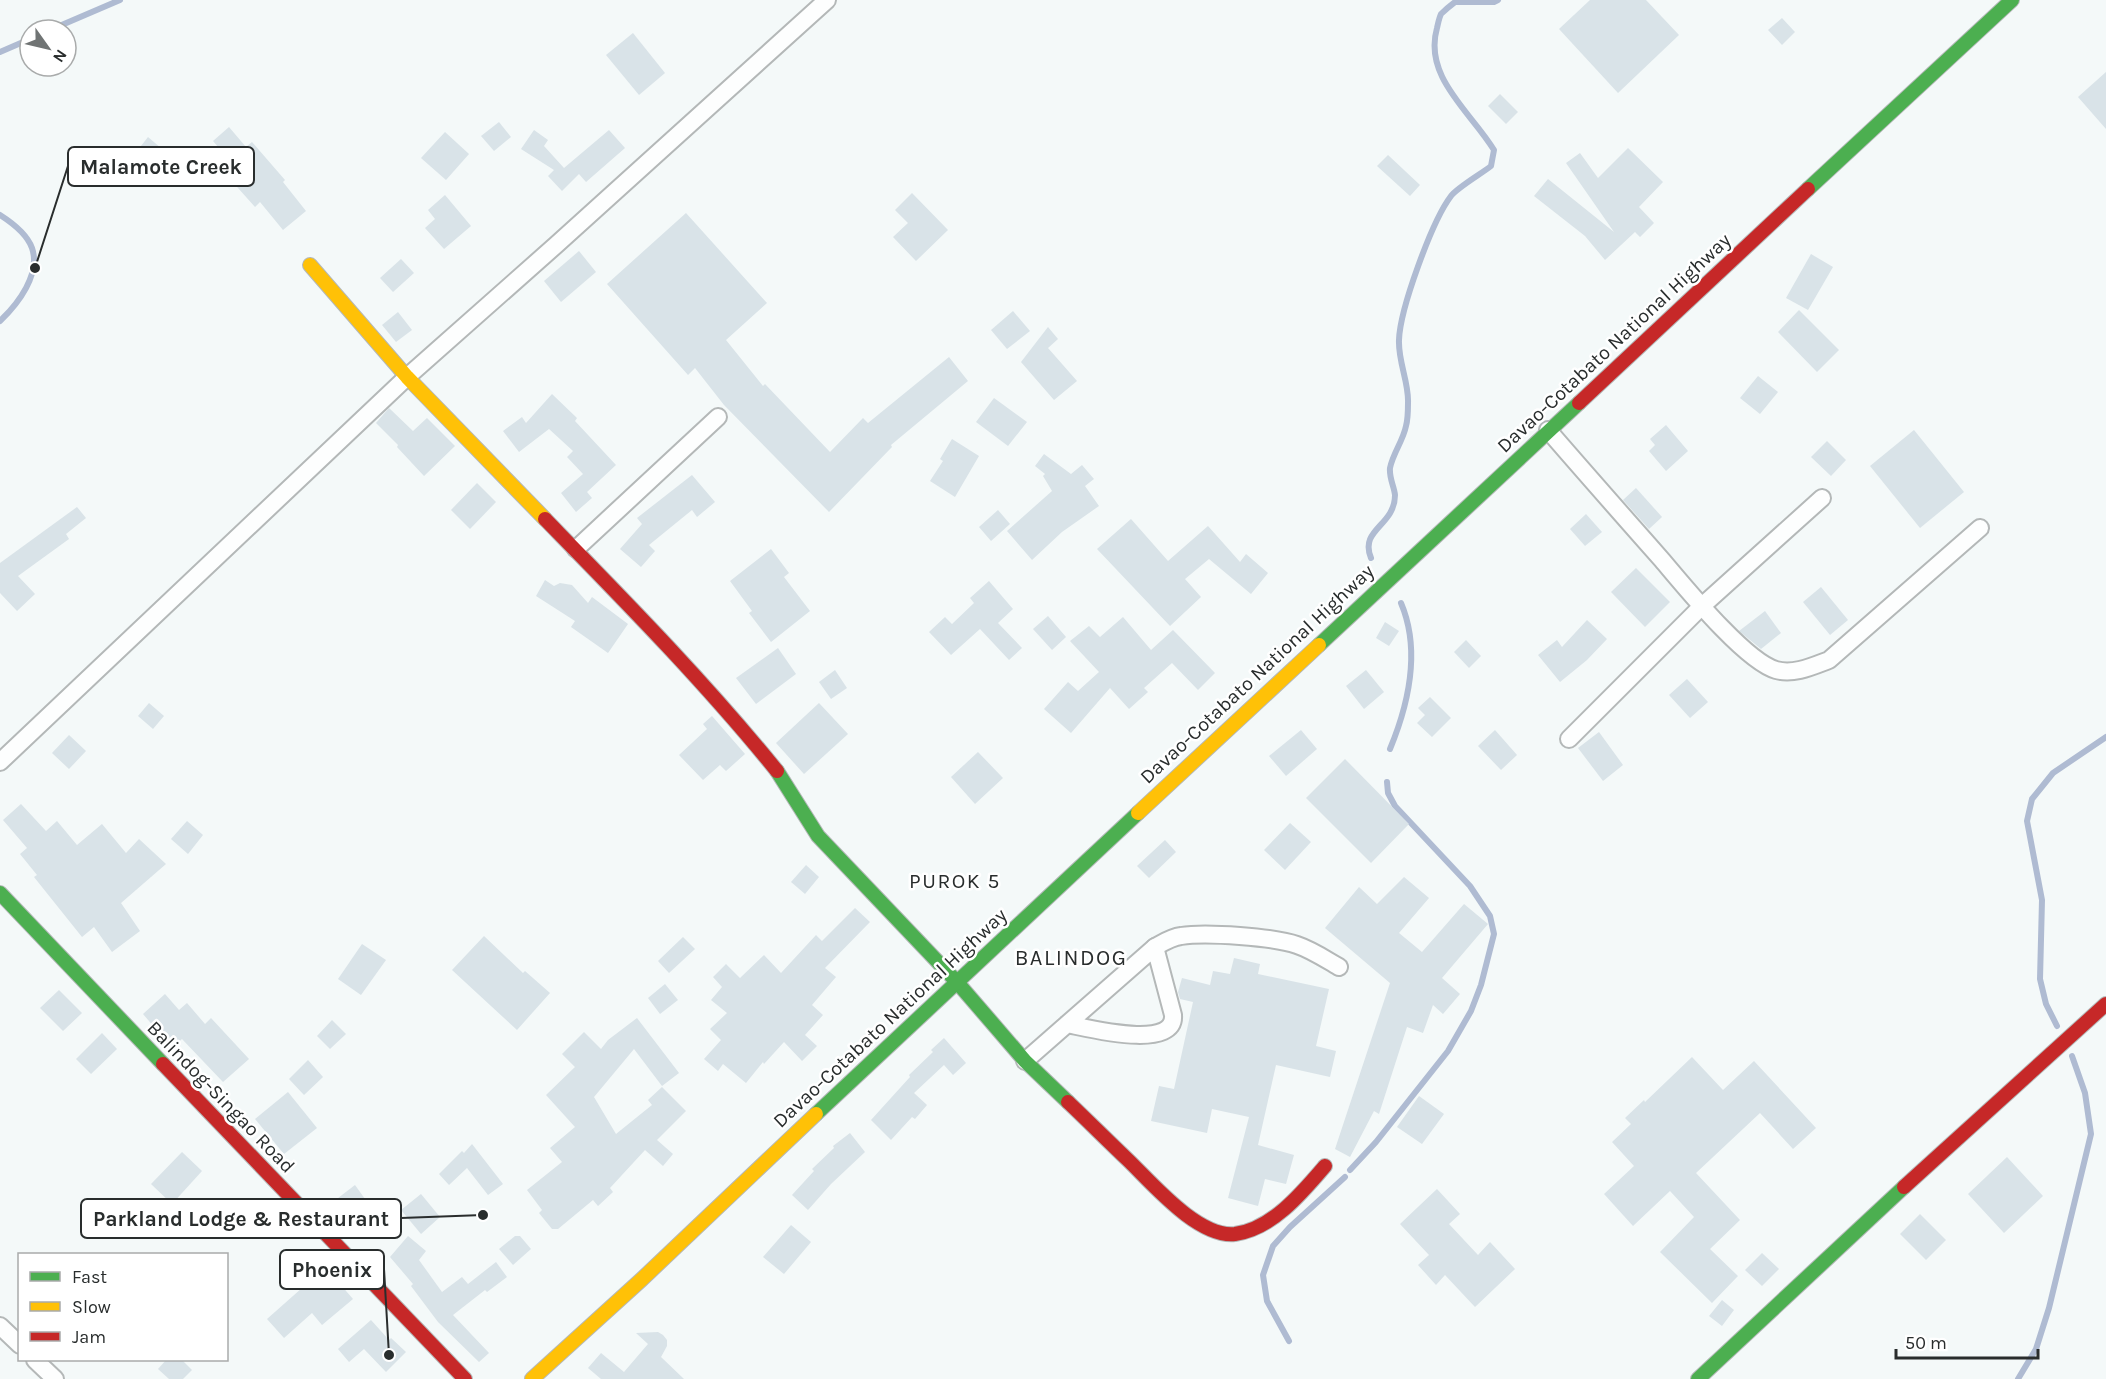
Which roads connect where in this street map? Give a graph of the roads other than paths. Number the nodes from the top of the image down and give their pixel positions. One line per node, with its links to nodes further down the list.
1 (827, 0): 4 (street)
2 (2012, 0): 6 (main road, Davao-Cotabato National Highway)
3 (310, 265): 4 (main road)
4 (407, 377): 9 (main road); 12 (street)
5 (718, 417): 9 (street)
6 (1548, 430): 10 (street); 16 (main road, Davao-Cotabato National Highway)
7 (1822, 498): 10 (street)
8 (1980, 528): 10 (street)
9 (576, 549): 16 (main road)
10 (1702, 606): 11 (street)
11 (1569, 739)
12 (0, 762)
13 (0, 893): 25 (main road, Balindog-Singao Road)
14 (1155, 947): 15 (street); 18 (street); 18 (street)
15 (1339, 967)
16 (956, 981): 19 (main road); 26 (main road, Davao-Cotabato National Highway)
17 (2106, 1004): 27 (main road)
18 (1067, 1024): 19 (street)
19 (1025, 1061): 20 (main road)
20 (1325, 1166)
21 (0, 1326): 22 (street)
22 (18, 1343)
23 (37, 1361): 24 (street)
24 (55, 1379)
25 (465, 1379)
26 (532, 1379)
27 (1698, 1379)

